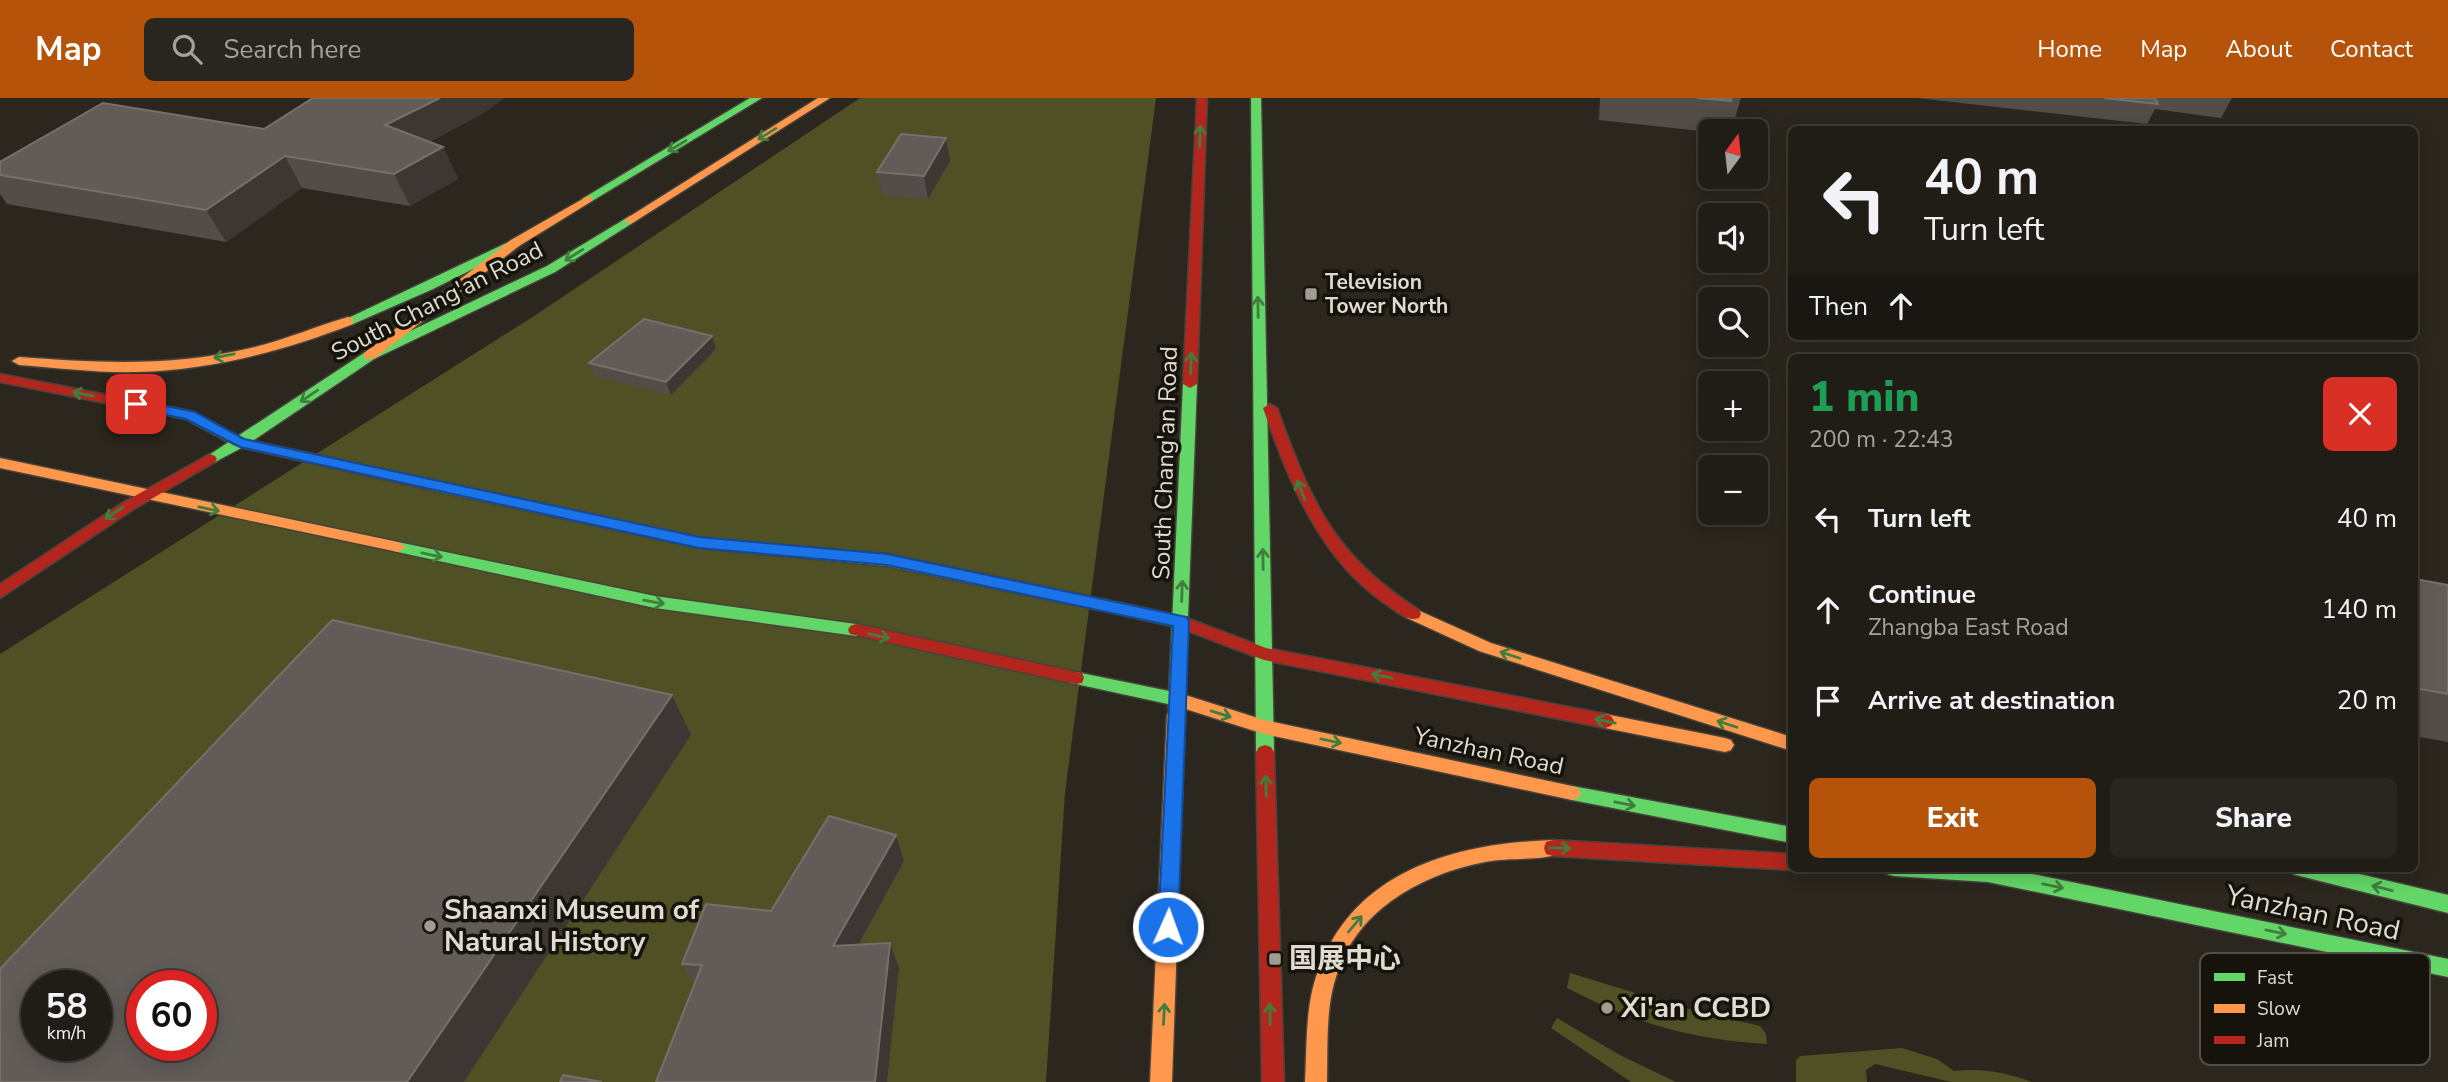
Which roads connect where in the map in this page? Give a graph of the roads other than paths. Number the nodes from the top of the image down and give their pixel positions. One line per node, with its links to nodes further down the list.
1 (757, 98): 5 (main road, one-way to 5)
2 (825, 98): 6 (main road, South Chang'an Road, one-way to 6)
3 (1202, 98): 16 (main road, South Chang'an Road, one-way to 3)
4 (1256, 98): 9 (main road, one-way to 4)
5 (515, 243): 6 (main road); 7 (main road, one-way to 7)
6 (369, 356): 10 (main road, South Chang'an Road, one-way to 10)
7 (0, 360)
8 (0, 378): 10 (main road, one-way to 8)
9 (1260, 383): 17 (main road, one-way to 9); 20 (main road, one-way to 9)
10 (240, 443): 12 (main road, South Chang'an Road); 16 (main road)
11 (0, 463): 12 (main road, Yanzhan Road)
12 (142, 495): 13 (main road, South Chang'an Road, one-way to 13); 18 (main road, Yanzhan Road, one-way to 18)
13 (65, 544): 14 (main road); 15 (main road, South Chang'an Road)
14 (0, 579)
15 (0, 592)
16 (1181, 622): 17 (main road); 18 (main road, South Chang'an Road)
17 (1264, 654): 19 (main road); 21 (main road, one-way to 17)
18 (1179, 700): 19 (main road, Yanzhan Road, one-way to 19); 34 (main road, South Chang'an Road, one-way to 18)
19 (1264, 727): 24 (main road, Yanzhan Road, one-way to 24); 35 (main road, one-way to 19)
20 (1788, 743)
21 (1738, 748)
22 (1765, 753): 23 (main road)
23 (1788, 758)
24 (1788, 834)
25 (1788, 862): 36 (main road, one-way to 25)
26 (1962, 872): 29 (main road)
27 (1985, 872): 29 (main road, Yanzhan Road)
28 (2316, 872): 30 (main road, Yanzhan Road, one-way to 28)
29 (1996, 874): 31 (main road, Yanzhan Road, one-way to 31)
30 (2448, 904)
31 (2376, 953)
32 (2430, 964): 33 (main road, Yanzhan Road, one-way to 33)
33 (2448, 968)
34 (1161, 1082)
35 (1273, 1082)
36 (1316, 1082)

